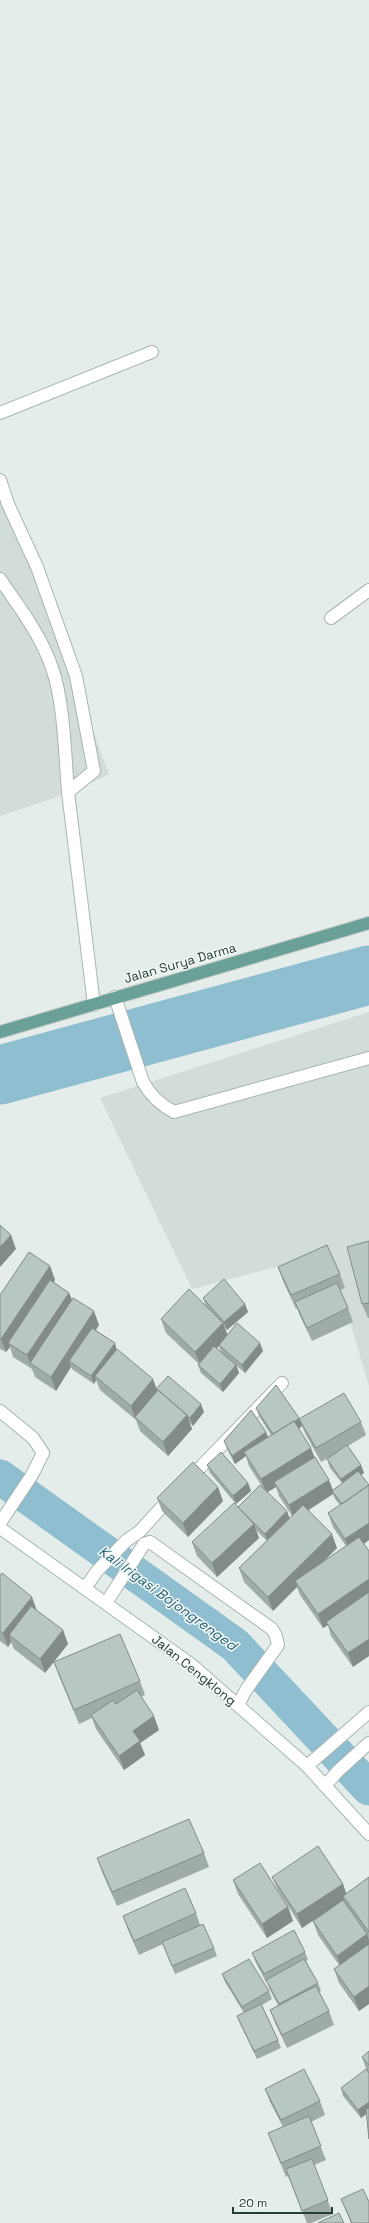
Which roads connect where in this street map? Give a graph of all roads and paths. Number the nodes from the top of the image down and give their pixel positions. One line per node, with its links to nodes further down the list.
1 (152, 352): 2 (street)
2 (0, 413)
3 (0, 480): 7 (street)
4 (0, 579): 7 (street)
5 (369, 590): 6 (street)
6 (331, 618)
7 (68, 792): 10 (street)
8 (369, 923): 9 (main road, Jalan Surya Darma)
9 (114, 997): 10 (main road, Jalan Surya Darma); 12 (street)
10 (94, 1006): 11 (main road, Jalan Surya Darma)
11 (0, 1032)
12 (369, 1058)
13 (282, 1382): 17 (street)
14 (0, 1411): 15 (street)
15 (0, 1523)
16 (0, 1528): 17 (street, Jalan Cengklong)
17 (85, 1588): 18 (street, Jalan Cengklong)
18 (106, 1603): 19 (street, Jalan Cengklong); 19 (street)
19 (238, 1706): 22 (street, Jalan Cengklong)
20 (369, 1712): 22 (street)
21 (369, 1743): 23 (street)
22 (307, 1766): 23 (street, Jalan Cengklong)
23 (325, 1786): 24 (street, Jalan Cengklong)
24 (369, 1834)

